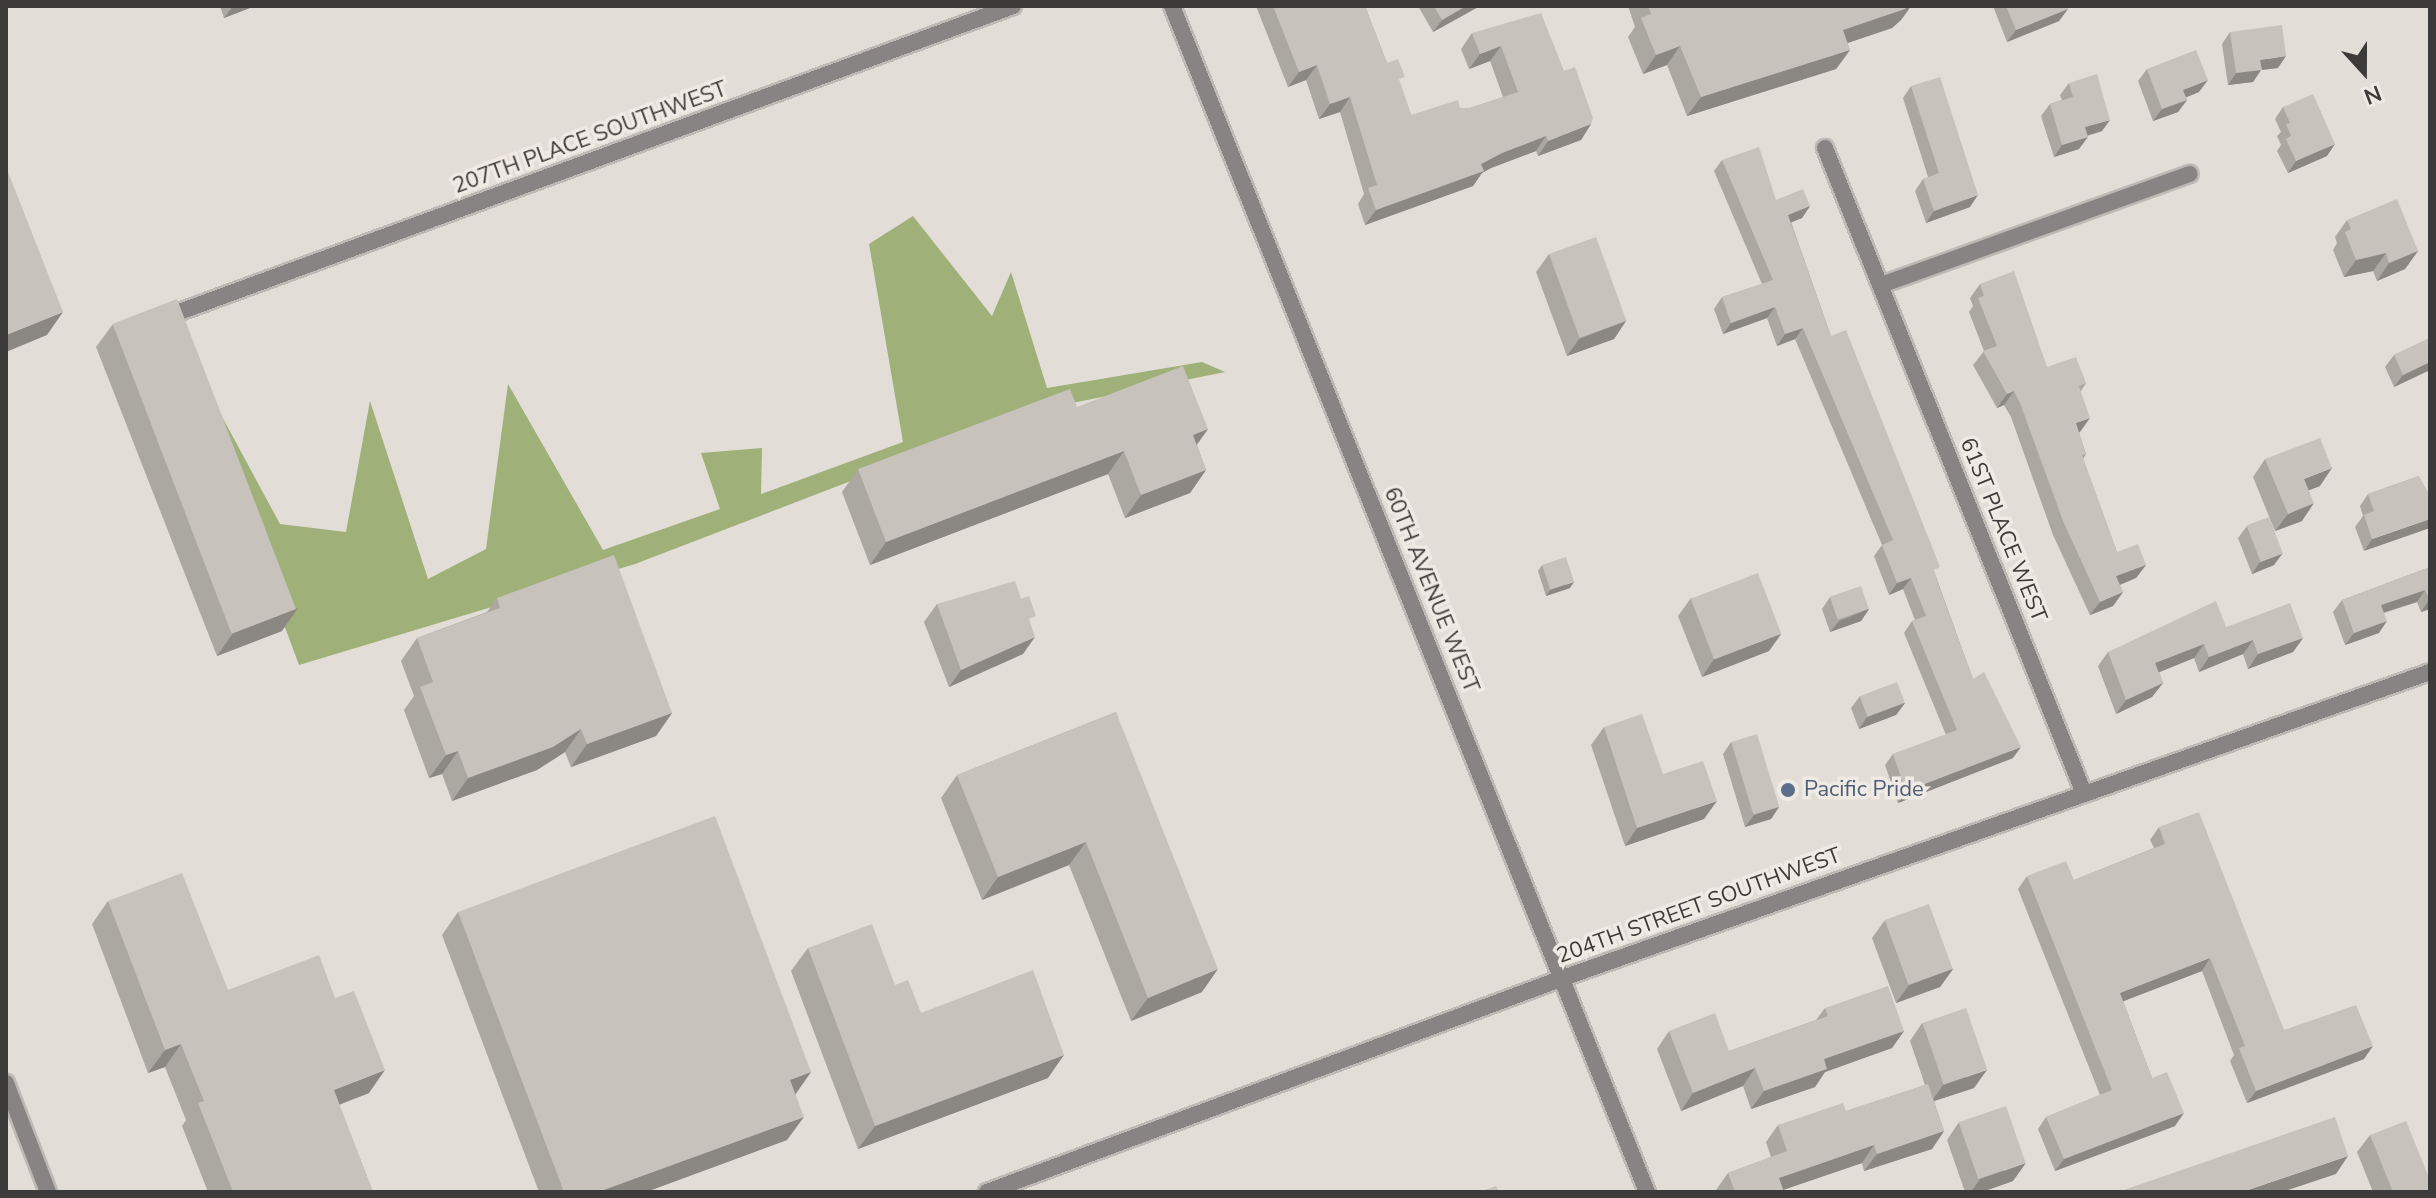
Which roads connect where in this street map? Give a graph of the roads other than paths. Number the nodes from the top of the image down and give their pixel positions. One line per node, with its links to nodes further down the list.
1 (1013, 6): 6 (street, 207TH PLACE SOUTHWEST)
2 (1172, 6): 9 (street, 60TH AVENUE WEST)
3 (1825, 148): 5 (street, 61ST PLACE WEST)
4 (2190, 174): 5 (street)
5 (1881, 285): 8 (street, 61ST PLACE WEST)
6 (182, 311)
7 (2430, 672): 8 (street, 204TH STREET SOUTHWEST)
8 (2083, 791): 9 (street, 204TH STREET SOUTHWEST)
9 (1563, 978): 12 (street, 204TH STREET SOUTHWEST); 13 (street, 60TH AVENUE WEST)
10 (6, 1083): 11 (street)
11 (48, 1192)
12 (987, 1192)
13 (1647, 1192)

